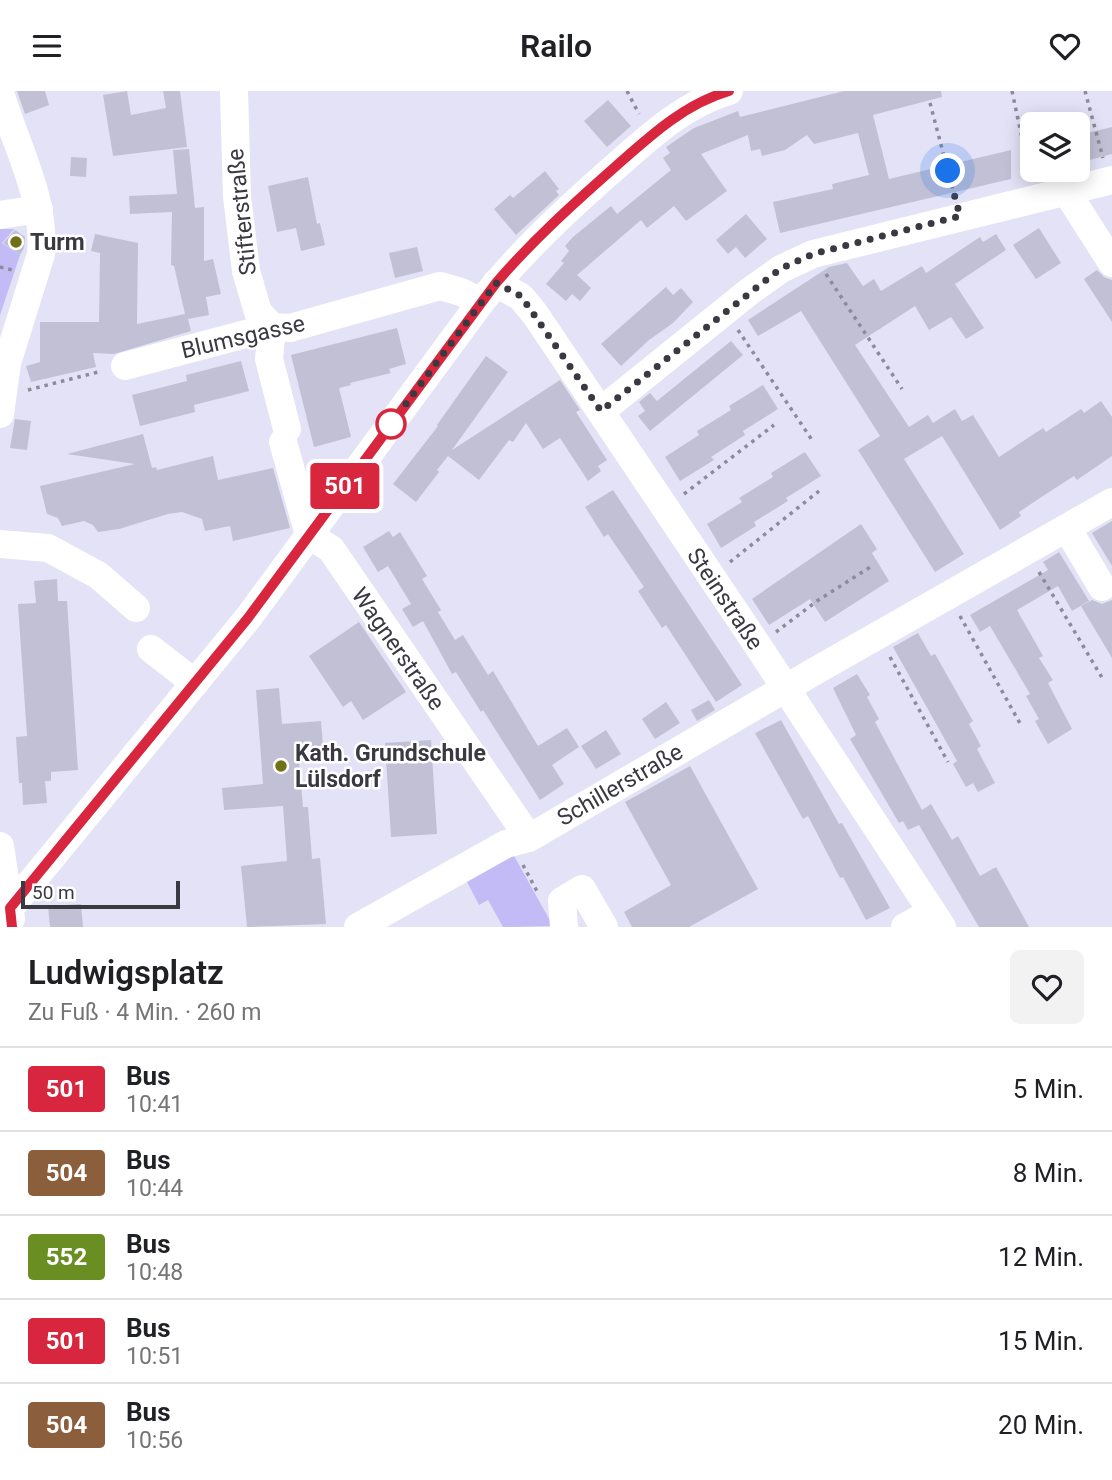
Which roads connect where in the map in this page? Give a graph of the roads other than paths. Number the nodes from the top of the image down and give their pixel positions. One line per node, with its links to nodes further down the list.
1 (234, 91): 10 (street, Stifterstraße)
2 (729, 91): 9 (street)
3 (0, 92): 6 (street)
4 (1110, 180): 5 (street)
5 (1066, 191): 8 (street); 13 (street)
6 (39, 209): 7 (street); 12 (street)
7 (0, 215)
8 (1112, 263)
9 (489, 292): 10 (street, Blumsgasse); 13 (street, Steinstraße); 16 (street)
10 (272, 327): 11 (street, Blumsgasse); 16 (street)
11 (125, 366)
12 (1, 404)
13 (601, 411): 22 (street, Steinstraße)
14 (1112, 502): 15 (street, Schillerstraße)
15 (1068, 528): 18 (street); 22 (street, Schillerstraße)
16 (309, 535): 21 (street); 23 (street, Wagnerstraße)
17 (0, 544): 19 (street)
18 (1102, 587)
19 (136, 608)
20 (150, 649): 21 (street)
21 (195, 683): 25 (street)
22 (786, 689): 23 (street, Schillerstraße); 26 (street, Steinstraße)
23 (520, 841): 27 (street, Schillerstraße)
24 (1, 863): 25 (street)
25 (11, 917)
26 (937, 920): 30 (street)
27 (358, 927)
28 (564, 927): 29 (street)
29 (604, 927)
30 (905, 927)

